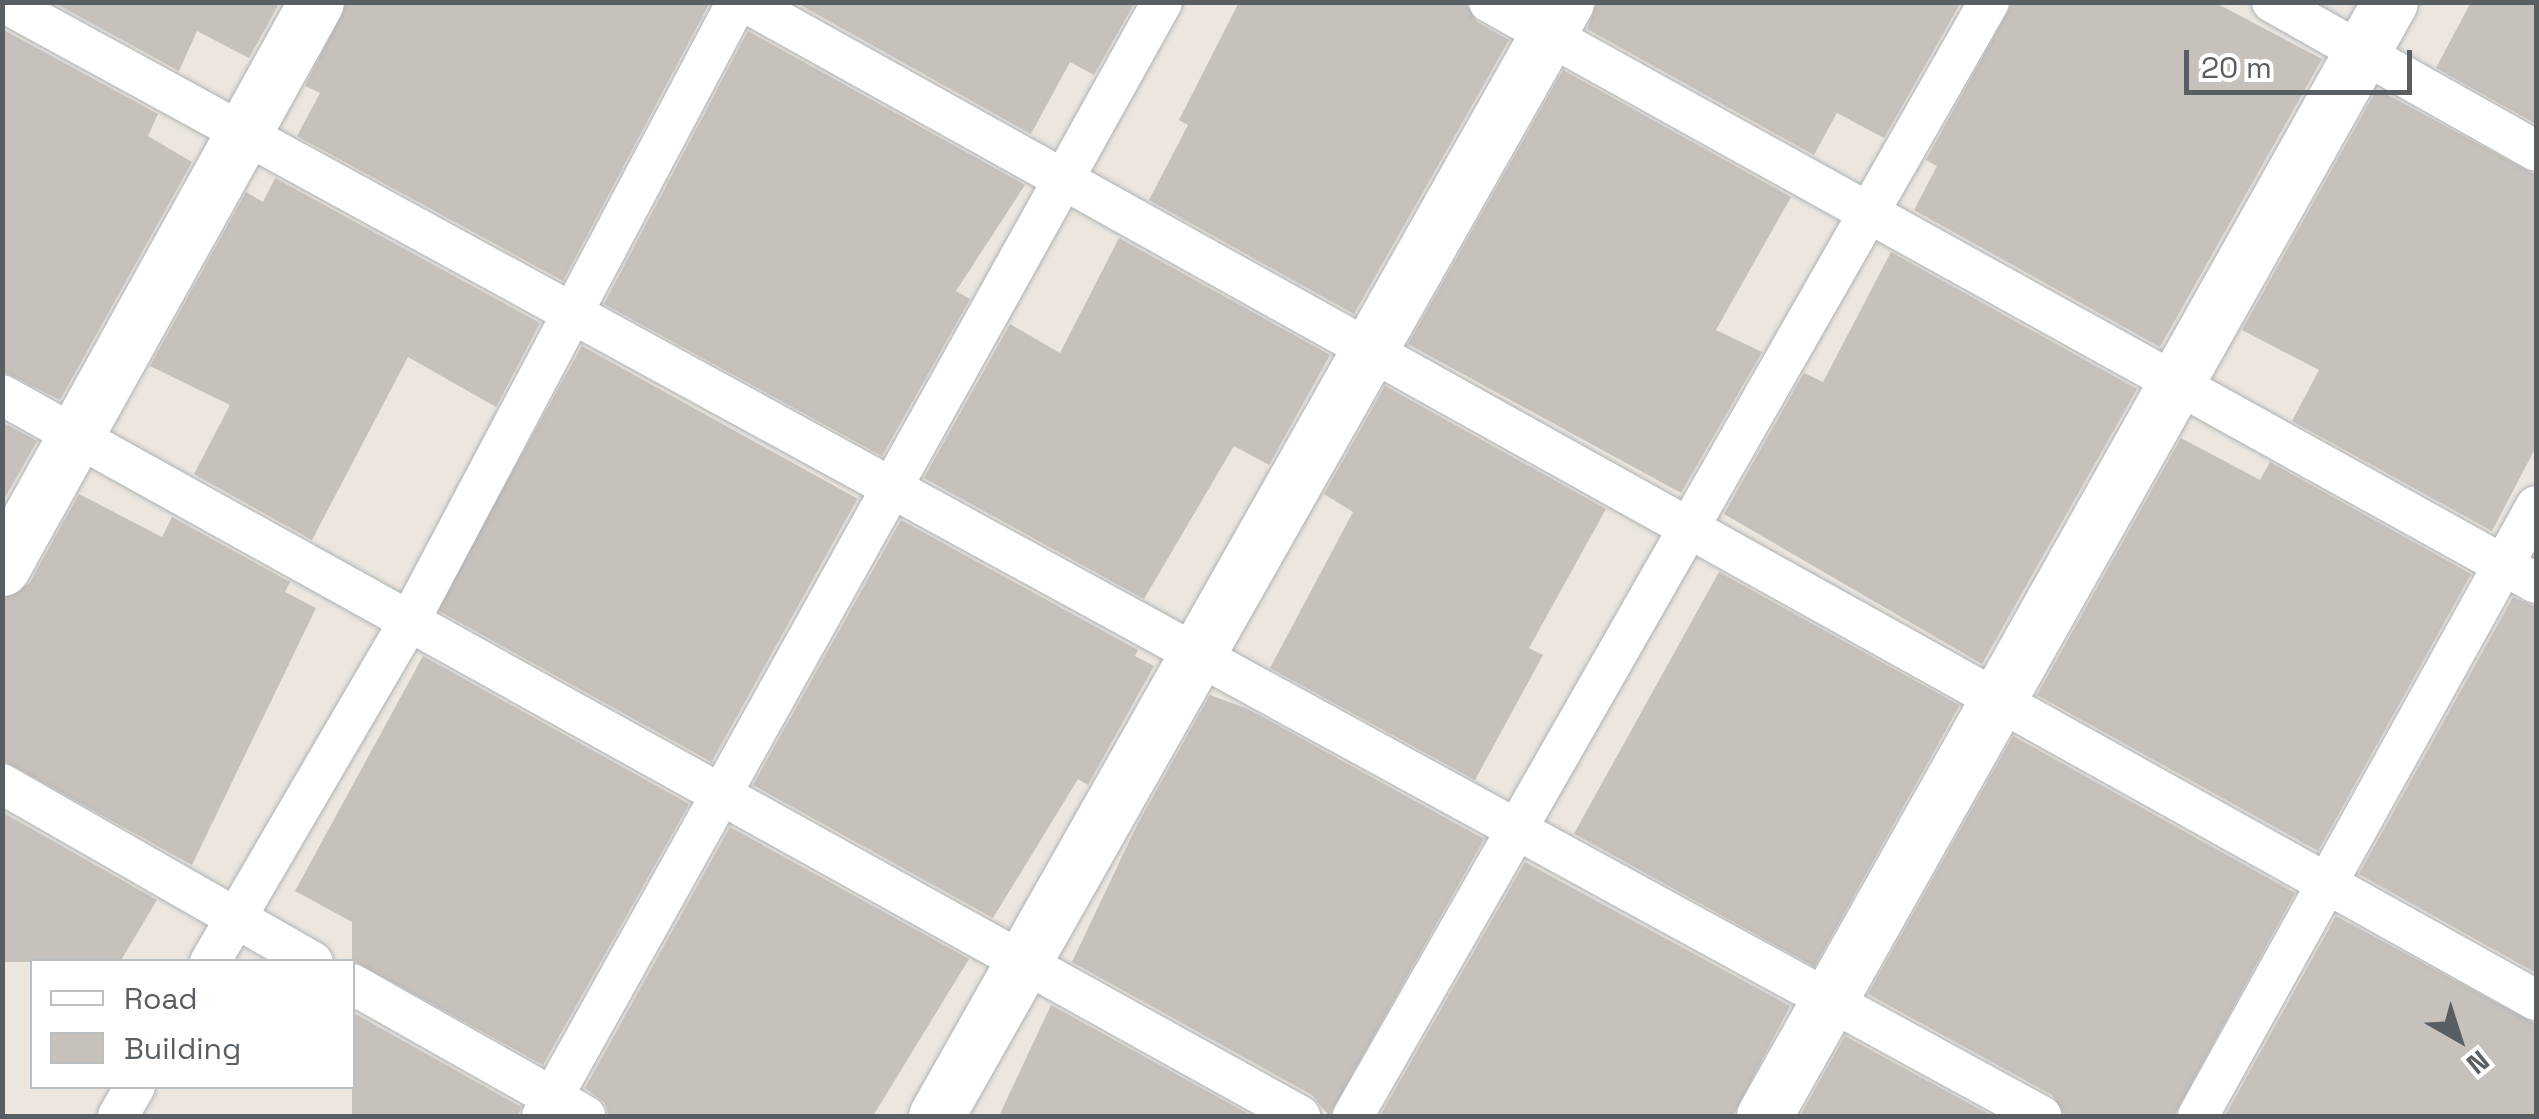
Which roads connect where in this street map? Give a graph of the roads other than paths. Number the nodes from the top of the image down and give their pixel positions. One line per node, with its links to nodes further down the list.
1 (3, 2): 11 (lane)
2 (316, 2): 11 (street)
3 (741, 2): 13 (lane); 15 (lane)
4 (1162, 2): 13 (lane)
5 (1488, 2): 9 (lane)
6 (1988, 2): 14 (lane)
7 (2272, 2): 10 (lane)
8 (2390, 2): 10 (street)
9 (1557, 19): 14 (lane); 16 (street)
10 (2361, 52): 12 (lane); 17 (street)
11 (244, 135): 15 (lane); 19 (street)
12 (2536, 151)
13 (1064, 179): 16 (lane); 20 (lane)
14 (1868, 214): 17 (lane); 22 (lane)
15 (569, 309): 20 (lane); 25 (lane)
16 (1370, 350): 22 (lane); 26 (street)
17 (2176, 383): 24 (lane); 27 (street)
18 (2, 395): 19 (lane)
19 (75, 436): 23 (street); 25 (lane)
20 (891, 488): 26 (lane); 29 (lane)
21 (2536, 506): 24 (lane)
22 (1690, 528): 27 (lane); 30 (lane)
23 (2, 568)
24 (2520, 574): 31 (lane)
25 (410, 620): 29 (lane); 32 (lane)
26 (1198, 654): 30 (lane); 35 (street)
27 (1997, 699): 31 (lane); 38 (street)
28 (2, 784): 32 (lane)
29 (722, 794): 35 (lane); 40 (lane)
30 (1518, 830): 38 (lane); 44 (lane)
31 (2328, 884): 37 (lane); 47 (lane)
32 (236, 917): 33 (lane); 34 (lane)
33 (212, 959)
34 (309, 959)
35 (1023, 963): 42 (street); 43 (lane)
36 (355, 986): 40 (lane)
37 (2536, 1000)
38 (1829, 1001): 45 (street); 46 (lane)
39 (134, 1089): 41 (lane)
40 (560, 1110)
41 (118, 1116)
42 (936, 1116)
43 (1300, 1116)
44 (1353, 1116)
45 (1764, 1116)
46 (2041, 1116)
47 (2198, 1116)

